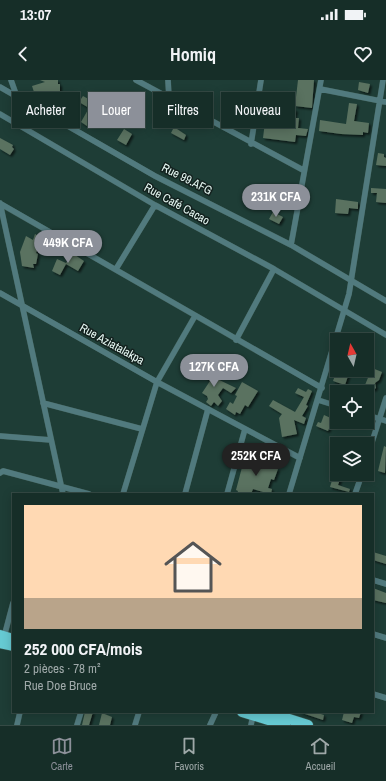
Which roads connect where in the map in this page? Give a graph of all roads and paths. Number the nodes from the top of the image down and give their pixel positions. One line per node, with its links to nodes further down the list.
1 (11, 80): 9 (street)
2 (136, 80): 10 (street)
3 (168, 80): 11 (street)
4 (261, 80): 17 (street)
5 (321, 80): 8 (street)
6 (383, 80): 13 (street)
7 (0, 87): 12 (street, Rue 99.AFG)
8 (320, 89): 13 (street); 18 (street)
9 (16, 92)
10 (158, 92)
11 (169, 92)
12 (12, 93)
13 (383, 101): 24 (street)
14 (0, 114): 20 (street, Rue Café Cacao)
15 (213, 123): 17 (street)
16 (72, 128): 21 (street, Rue 99.AFG)
17 (251, 144): 18 (street)
18 (303, 170): 21 (street)
19 (0, 203): 22 (street); 27 (street)
20 (155, 205): 22 (street); 23 (street, Rue Café Cacao)
21 (291, 245): 24 (street, Rue 99.AFG)
22 (116, 269): 29 (street)
23 (274, 269): 28 (street, Rue Café Cacao); 31 (street)
24 (352, 281): 26 (street, Rue 99.AFG); 28 (street)
25 (0, 293): 27 (street, Rue Aziatalakpa)
26 (386, 301)
27 (24, 307): 32 (street, Rue Aziatalakpa); 36 (street)
28 (344, 311): 30 (street, Rue Café Cacao); 33 (street)
29 (195, 316): 31 (street); 32 (street)
30 (386, 335)
31 (236, 340): 33 (street)
32 (157, 382): 38 (street, Rue Aziatalakpa); 42 (street)
33 (322, 388): 35 (street)
34 (386, 398): 40 (street)
35 (318, 400): 37 (street); 47 (street)
36 (43, 403): 42 (street); 46 (street)
37 (330, 404)
38 (208, 408): 43 (street, Rue Aziatalakpa); 54 (street)
39 (374, 417): 40 (street)
40 (380, 419): 41 (street); 45 (street)
41 (386, 421)
42 (142, 429): 53 (street)
43 (245, 429): 47 (street, Rue Aziatalakpa); 55 (street)
44 (0, 436): 46 (street)
45 (374, 437)
46 (51, 440): 50 (street)
47 (300, 458): 56 (street)
48 (1, 471): 50 (street)
49 (360, 481): 57 (street)
50 (61, 487): 51 (street); 52 (street)
51 (63, 493)
52 (85, 493)
53 (123, 493)
54 (185, 493)
55 (227, 493)
56 (289, 493)
57 (355, 493)
58 (374, 580): 59 (street)
59 (386, 584)
60 (12, 607): 62 (street)
61 (374, 634): 63 (street)
62 (4, 638): 64 (highway)
63 (386, 638)
64 (12, 645)
65 (374, 694): 66 (street)
66 (386, 698)
67 (20, 713): 75 (street)
68 (81, 713): 76 (street)
69 (139, 713): 77 (street)
70 (216, 713): 78 (street)
71 (243, 713): 73 (highway)
72 (270, 713): 79 (highway)
73 (252, 720): 74 (highway)
74 (282, 724)
75 (17, 725)
76 (77, 725)
77 (135, 725)
78 (210, 725)
79 (308, 725)

